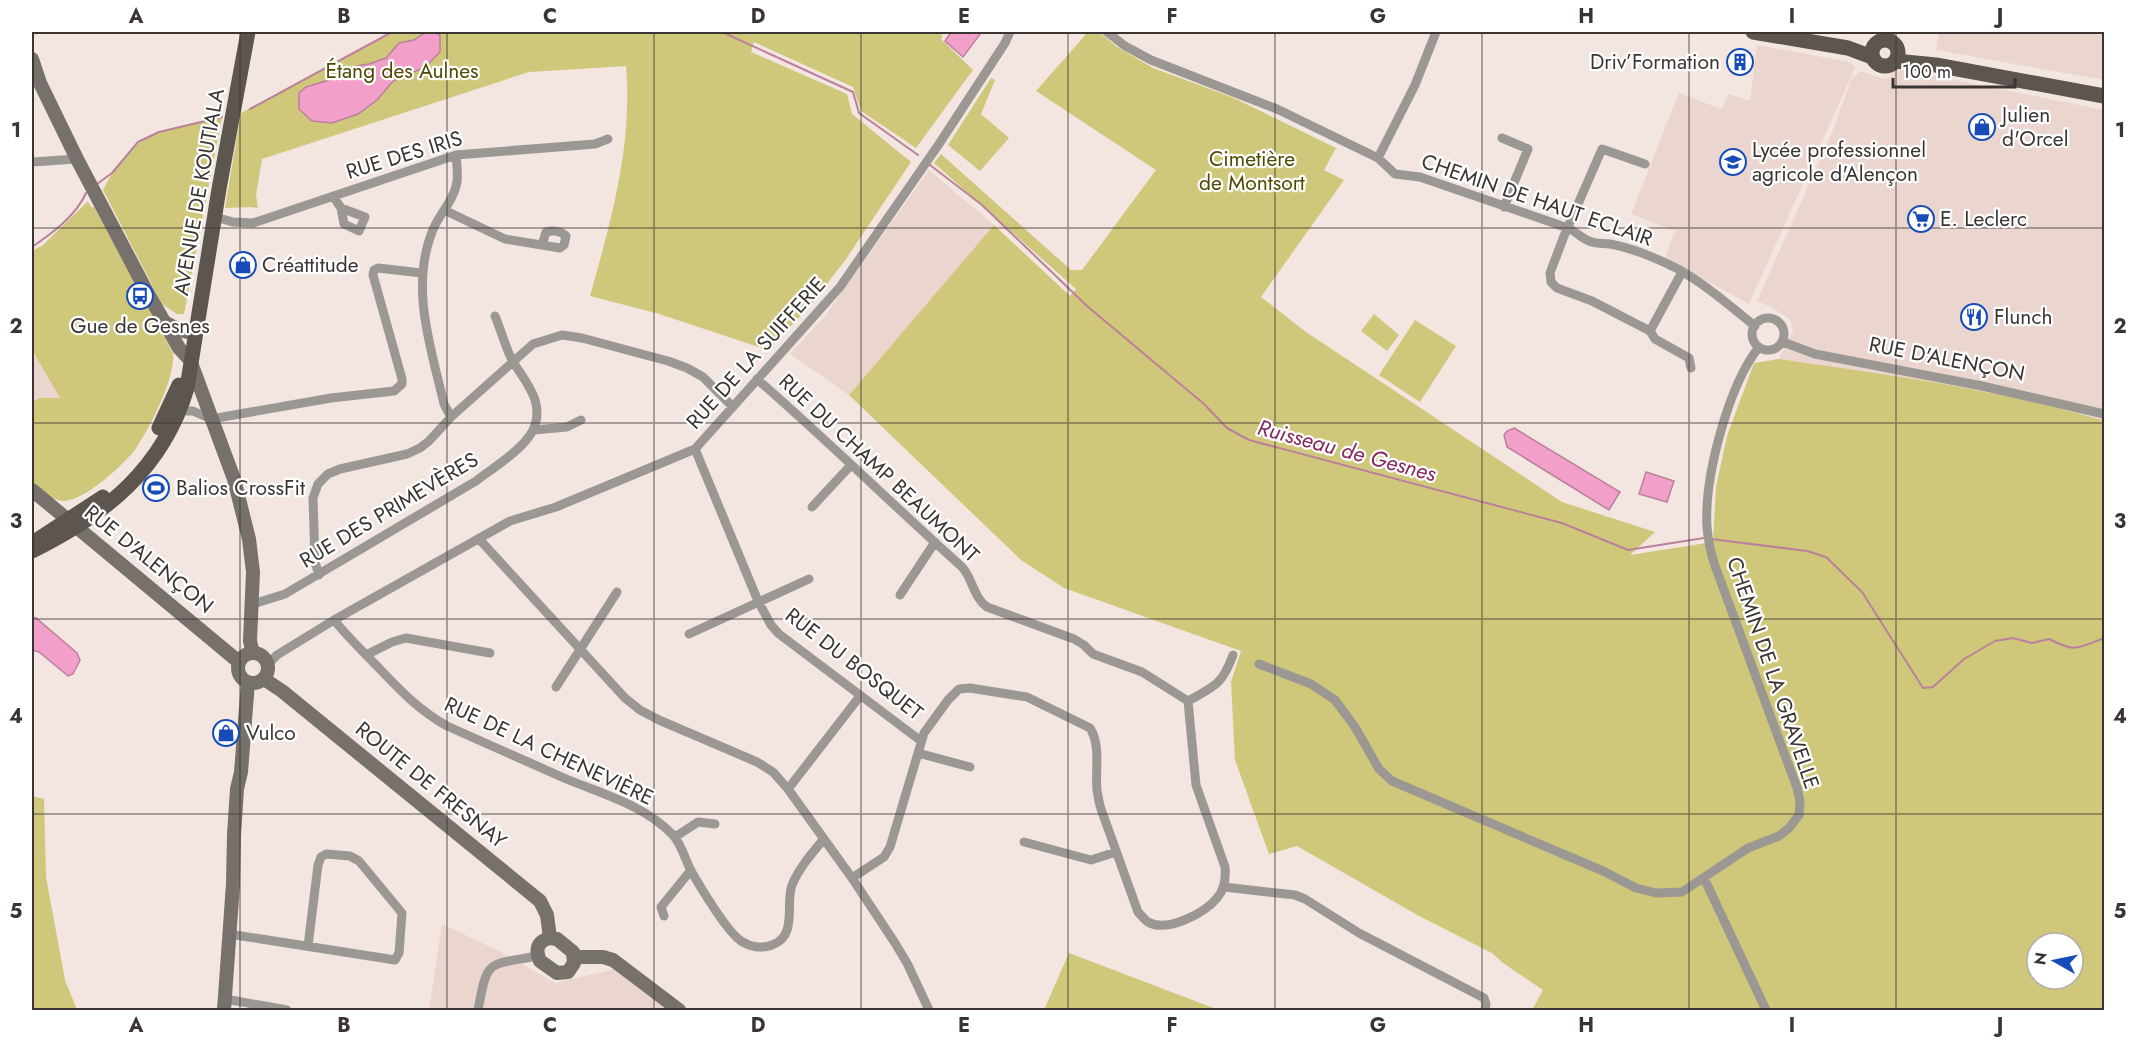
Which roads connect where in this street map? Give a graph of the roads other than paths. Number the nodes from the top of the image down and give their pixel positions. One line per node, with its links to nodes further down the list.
1 (248, 32): 20 (main road, AVENUE DE KOUTIALA)
2 (1010, 32): 35 (street, RUE DE LA SUIFFERIE)
3 (1107, 32): 12 (street, CHEMIN DE HAUT ECLAIR)
4 (1436, 32): 12 (street)
5 (1753, 32): 6 (main road)
6 (1886, 45): 8 (main road)
7 (32, 59): 13 (street)
8 (2104, 96)
9 (1502, 138): 17 (street)
10 (608, 139): 11 (street, RUE DES IRIS)
11 (456, 154): 16 (street, RUE DES IRIS); 19 (street)
12 (1378, 158): 17 (street, CHEMIN DE HAUT ECLAIR)
13 (77, 159): 14 (street); 26 (street)
14 (32, 162)
15 (1646, 164): 21 (street)
16 (333, 196): 18 (street); 20 (street, RUE DES IRIS)
17 (1504, 207): 21 (street, CHEMIN DE HAUT ECLAIR)
18 (341, 208)
19 (444, 210): 22 (street); 24 (street)
20 (215, 217): 29 (main road, AVENUE DE KOUTIALA)
21 (1568, 228): 23 (street, CHEMIN DE HAUT ECLAIR); 28 (street)
22 (542, 245)
23 (1682, 272): 27 (street, CHEMIN DE HAUT ECLAIR); 28 (street)
24 (422, 273): 39 (street); 40 (street)
25 (495, 316): 33 (street)
26 (166, 323): 29 (street); 32 (street)
27 (1755, 326): 30 (street); 31 (street)
28 (1650, 330): 34 (street)
29 (196, 334): 32 (main road, AVENUE DE KOUTIALA)
30 (1783, 342): 31 (street); 38 (street, RUE D'ALENÇON)
31 (1759, 347): 84 (street, CHEMIN DE LA GRAVELLE)
32 (190, 360): 37 (main road, AVENUE DE KOUTIALA); 40 (street); 47 (main road, AVENUE DE KOUTIALA)
33 (513, 361): 36 (street); 39 (street); 42 (street)
34 (1691, 368)
35 (758, 379): 36 (street, RUE DE LA SUIFFERIE); 44 (street, RUE DU CHAMP BEAUMONT)
36 (733, 407): 43 (street, RUE DE LA SUIFFERIE)
37 (180, 411): 40 (street); 47 (main road, AVENUE DE KOUTIALA)
38 (2104, 414)
39 (451, 417): 52 (street)
40 (211, 418): 57 (street)
41 (581, 420): 42 (street)
42 (534, 430): 52 (street, RUE DES PRIMEVÈRES)
43 (695, 449): 48 (street, RUE DE LA SUIFFERIE); 56 (street, RUE DU BOSQUET)
44 (851, 465): 46 (street); 49 (street, RUE DU CHAMP BEAUMONT)
45 (32, 490): 47 (street, RUE D'ALENÇON)
46 (812, 507)
47 (72, 523): 50 (main road, AVENUE DE KOUTIALA); 51 (main road, AVENUE DE KOUTIALA); 65 (street, RUE D'ALENÇON)
48 (479, 539): 58 (street, RUE DE LA SUIFFERIE); 60 (street)
49 (935, 542): 55 (street); 72 (street, RUE DU CHAMP BEAUMONT)
50 (32, 544)
51 (32, 551)
52 (319, 575): 57 (street, RUE DES PRIMEVÈRES)
53 (809, 579): 56 (street)
54 (618, 592): 60 (street)
55 (900, 595)
56 (758, 601): 59 (street); 71 (street, RUE DU BOSQUET)
57 (253, 604): 62 (street)
58 (334, 620): 63 (street, RUE DE LA CHENEVIÈRE); 66 (street, RUE DE LA SUIFFERIE)
59 (688, 634)
60 (579, 649): 70 (street); 76 (street)
61 (490, 652): 63 (street)
62 (253, 653): 65 (street); 66 (street)
63 (366, 655): 78 (street, RUE DE LA CHENEVIÈRE)
64 (1233, 655): 72 (street)
65 (239, 662): 69 (street)
66 (268, 664): 68 (street)
67 (1259, 664): 84 (street, CHEMIN DE LA GRAVELLE)
68 (264, 679): 69 (street); 88 (street, ROUTE DE FRESNAY)
69 (248, 682): 87 (street)
70 (556, 687)
71 (860, 696): 73 (street, RUE DU BOSQUET); 76 (street)
72 (1188, 701): 85 (street)
73 (921, 741): 74 (street); 81 (street)
74 (918, 753): 75 (street); 83 (street)
75 (970, 767)
76 (788, 789): 79 (street)
77 (715, 824): 78 (street)
78 (675, 837): 82 (street, RUE DE LA CHENEVIÈRE)
79 (823, 840): 82 (street, RUE DE LA CHENEVIÈRE); 83 (street)
80 (1024, 842): 81 (street)
81 (1116, 852): 85 (street)
82 (691, 870): 86 (street)
83 (852, 878): 96 (street)
84 (1704, 878): 98 (street)
85 (1224, 887): 97 (street)
86 (664, 916)
87 (229, 934): 89 (street); 92 (street)
88 (550, 938): 90 (street); 91 (street)
89 (308, 946): 89 (street)
90 (537, 956): 91 (street); 94 (street)
91 (574, 957): 95 (street)
92 (225, 1005): 93 (street)
93 (287, 1011)
94 (478, 1011)
95 (679, 1011)
96 (929, 1011)
97 (1485, 1011)
98 (1766, 1011)

